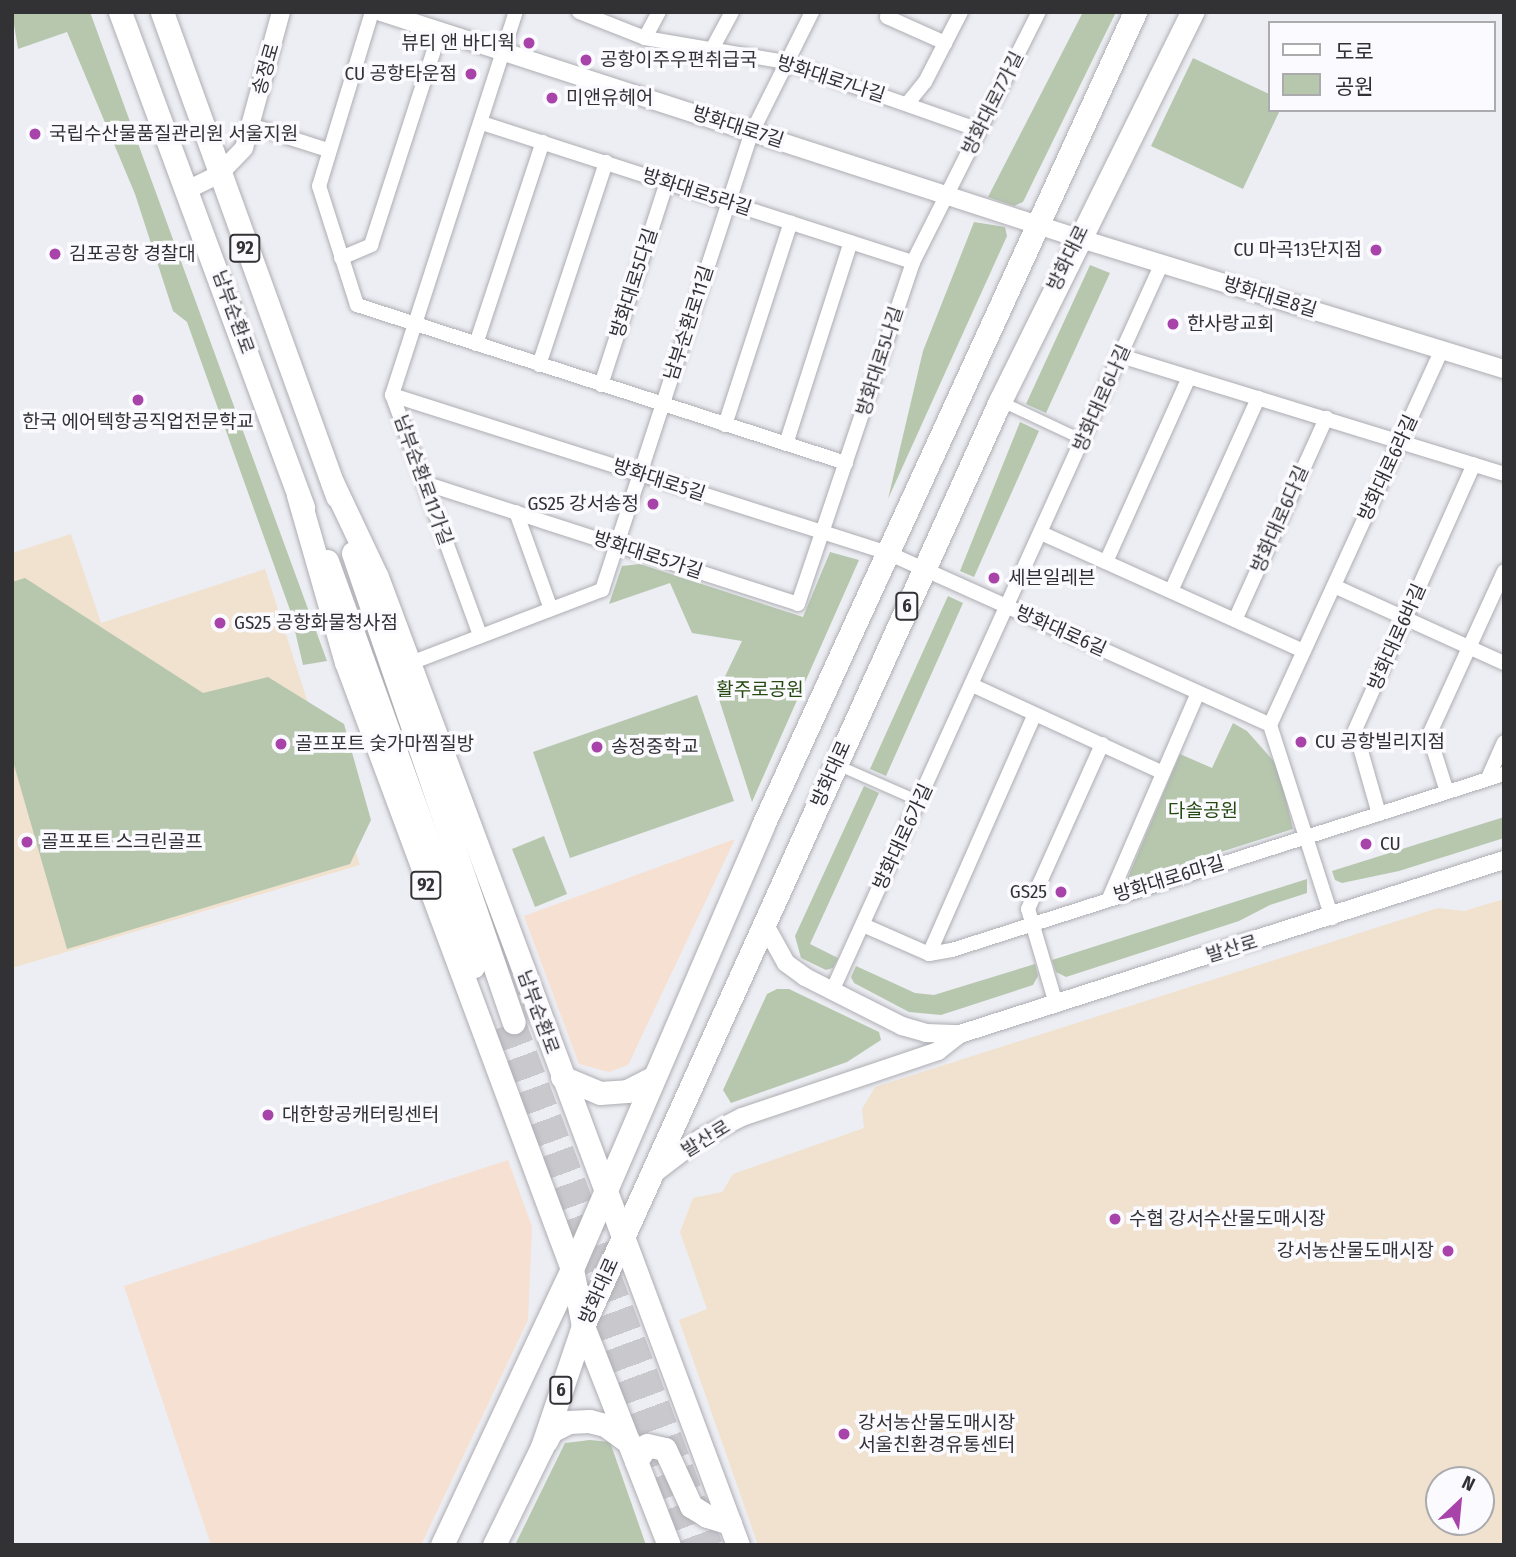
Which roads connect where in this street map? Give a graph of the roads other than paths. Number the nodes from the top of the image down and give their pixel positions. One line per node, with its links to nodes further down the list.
1 (120, 12): 32 (main road, 남부순환로 / 92)
2 (162, 12): 30 (main road, 남부순환로 / 92)
3 (281, 12): 24 (street, 송정로)
4 (372, 12): 28 (street)
5 (381, 12): 16 (street, 방화대로7길)
6 (516, 12): 20 (street, 남부순환로11가길)
7 (579, 12): 17 (street, 방화대로7나길)
8 (659, 12): 17 (street)
9 (732, 12): 19 (street)
10 (812, 12): 21 (street, 남부순환로11길)
11 (889, 12): 18 (street)
12 (961, 12): 18 (street, 방화대로7나길)
13 (1039, 12): 25 (street, 방화대로7가길)
14 (1135, 12): 36 (main road, 방화대로)
15 (1192, 12): 37 (main road, 방화대로)
16 (440, 31): 20 (street, 방화대로7길); 39 (street)
17 (645, 38): 19 (street, 방화대로7나길)
18 (945, 43): 22 (street, 방화대로7나길)
19 (712, 49): 21 (street, 방화대로7나길)
20 (505, 52): 23 (street, 남부순환로11가길); 26 (street, 방화대로7길)
21 (785, 62): 22 (street, 방화대로7나길); 26 (street, 남부순환로11길)
22 (907, 104): 25 (street, 방화대로7나길)
23 (482, 123): 27 (street, 방화대로5라길); 44 (street, 남부순환로11가길)
24 (250, 125): 28 (street); 30 (street, 송정로)
25 (979, 130): 33 (street, 방화대로7가길)
26 (752, 132): 33 (street, 방화대로7길); 34 (street, 남부순환로11길)
27 (543, 142): 29 (street, 방화대로5라길); 45 (street)
28 (328, 150): 39 (street)
29 (606, 162): 31 (street, 방화대로5라길); 48 (street)
30 (218, 175): 32 (street, 송정로); 42 (main road, 남부순환로 / 92)
31 (667, 182): 34 (street, 방화대로5라길); 51 (street, 방화대로5다길)
32 (189, 189): 43 (main road, 남부순환로 / 92)
33 (946, 195): 36 (street, 방화대로7길); 40 (street, 방화대로5나길)
34 (729, 202): 35 (street, 방화대로5라길); 55 (street, 남부순환로11길)
35 (791, 222): 38 (street, 방화대로5라길); 57 (street)
36 (1035, 224): 37 (street, 방화대로8길); 72 (main road, 방화대로 / 6)
37 (1078, 238): 41 (street, 방화대로8길); 54 (main road, 방화대로 / 6)
38 (851, 242): 40 (street, 방화대로5라길); 60 (street)
39 (341, 258): 44 (street)
40 (913, 262): 61 (street, 방화대로5나길)
41 (1163, 263): 46 (street, 방화대로8길); 47 (street, 방화대로6나길)
42 (265, 304): 43 (main road); 65 (main road, 남부순환로 / 92)
43 (234, 316): 67 (main road, 남부순환로 / 92)
44 (415, 324): 45 (street); 52 (street, 남부순환로11가길)
45 (476, 344): 48 (street)
46 (1442, 350): 49 (street, 방화대로8길); 59 (street, 방화대로6라길)
47 (1121, 356): 50 (street); 58 (street, 방화대로6나길)
48 (539, 365): 51 (street)
49 (1504, 369)
50 (1189, 377): 53 (street); 73 (street)
51 (601, 385): 55 (street)
52 (392, 395): 63 (street, 방화대로5길); 66 (street, 남부순환로11가길)
53 (1258, 397): 56 (street); 77 (street)
54 (1000, 401): 58 (street); 74 (main road, 방화대로 / 6)
55 (663, 404): 57 (street); 63 (street, 남부순환로11길)
56 (1326, 418): 59 (street); 81 (street, 방화대로6다길)
57 (725, 425): 60 (street)
58 (1083, 440): 70 (street, 방화대로6나길)
59 (1401, 441): 62 (street); 76 (street, 방화대로6라길)
60 (786, 444): 61 (street)
61 (846, 463): 69 (street, 방화대로5나길)
62 (1474, 464): 64 (street); 80 (street, 방화대로6바길)
63 (640, 474): 69 (street, 방화대로5길); 71 (street, 남부순환로11길)
64 (1504, 474)
65 (332, 482): 67 (main road, 남부순환로 / 92); 86 (main road, 남부순환로 / 92)
66 (424, 483): 68 (street, 방화대로5가길); 82 (street, 남부순환로11가길)
67 (298, 495): 116 (main road, 남부순환로 / 92)
68 (516, 512): 71 (street, 방화대로5가길); 79 (street)
69 (823, 532): 71 (street, 방화대로5가길); 72 (street, 방화대로5길)
70 (1041, 533): 73 (street); 78 (street, 방화대로6나길)
71 (617, 544): 79 (street, 남부순환로11길)
72 (888, 552): 74 (street, 방화대로5길); 112 (main road, 방화대로 / 6)
73 (1106, 562): 77 (street)
74 (925, 568): 78 (street, 방화대로6길); 93 (main road, 방화대로 / 6)
75 (1504, 571): 83 (street)
76 (1334, 586): 80 (street); 84 (street, 방화대로6라길)
77 (1171, 592): 81 (street)
78 (1008, 606): 87 (street, 방화대로6가길); 88 (street, 방화대로6길)
79 (551, 609): 82 (street, 남부순환로11길)
80 (1405, 618): 83 (street); 99 (street, 방화대로6바길)
81 (1235, 620): 84 (street)
82 (480, 635): 86 (street, 남부순환로11길)
83 (1469, 647): 85 (street); 97 (street)
84 (1304, 651): 90 (street, 방화대로6라길)
85 (1504, 663)
86 (408, 664): 111 (main road, 남부순환로 / 92)
87 (972, 685): 89 (street); 98 (street, 방화대로6가길)
88 (1198, 693): 90 (street, 방화대로6길); 94 (street)
89 (1035, 714): 92 (street); 107 (street)
90 (1270, 725): 100 (street)
91 (1504, 742): 96 (street)
92 (1102, 744): 94 (street); 104 (street)
93 (835, 764): 98 (street); 106 (main road, 방화대로 / 6)
94 (1163, 773): 102 (street)
95 (1504, 774): 96 (street)
96 (1488, 778): 97 (street)
97 (1447, 792): 99 (street)
98 (919, 801): 105 (street, 방화대로6가길)
99 (1379, 814): 100 (street)
100 (1306, 838): 102 (street, 방화대로6마길); 103 (street)
101 (1504, 860): 103 (street, 발산로 / 6)
102 (1110, 896): 104 (street, 방화대로6마길)
103 (1332, 918): 109 (street, 발산로 / 6)
104 (1033, 924): 107 (street, 방화대로6마길); 109 (street)
105 (863, 925): 107 (street); 108 (street, 방화대로6가길)
106 (766, 927): 108 (street, 발산로 / 6); 113 (main road, 방화대로)
107 (929, 954)
108 (834, 989): 110 (street, 발산로 / 6)
109 (1056, 1004): 110 (street, 발산로 / 6)
110 (960, 1034): 113 (street, 발산로 / 6)
111 (562, 1077): 112 (main road); 114 (main road, 남부순환로 / 92)
112 (652, 1078): 114 (main road, 방화대로 / 6)
113 (651, 1176): 115 (main road, 방화대로 / 6)
114 (606, 1182): 115 (main road, 남부순환로 / 92); 116 (main road, 방화대로 / 6)
115 (625, 1234): 117 (main road, 방화대로 / 6); 120 (main road, 남부순환로 / 92)
116 (572, 1269): 117 (main road, 남부순환로 / 92); 121 (main road, 방화대로 / 6)
117 (583, 1326): 118 (main road, 방화대로 / 6); 119 (main road, 남부순환로 / 92)
118 (542, 1447): 119 (main road); 122 (main road, 방화대로 / 6)
119 (633, 1452): 120 (main road); 123 (main road, 남부순환로 / 92)
120 (730, 1523): 124 (main road, 남부순환로 / 92)
121 (442, 1545)
122 (494, 1545)
123 (668, 1545)
124 (738, 1545)

